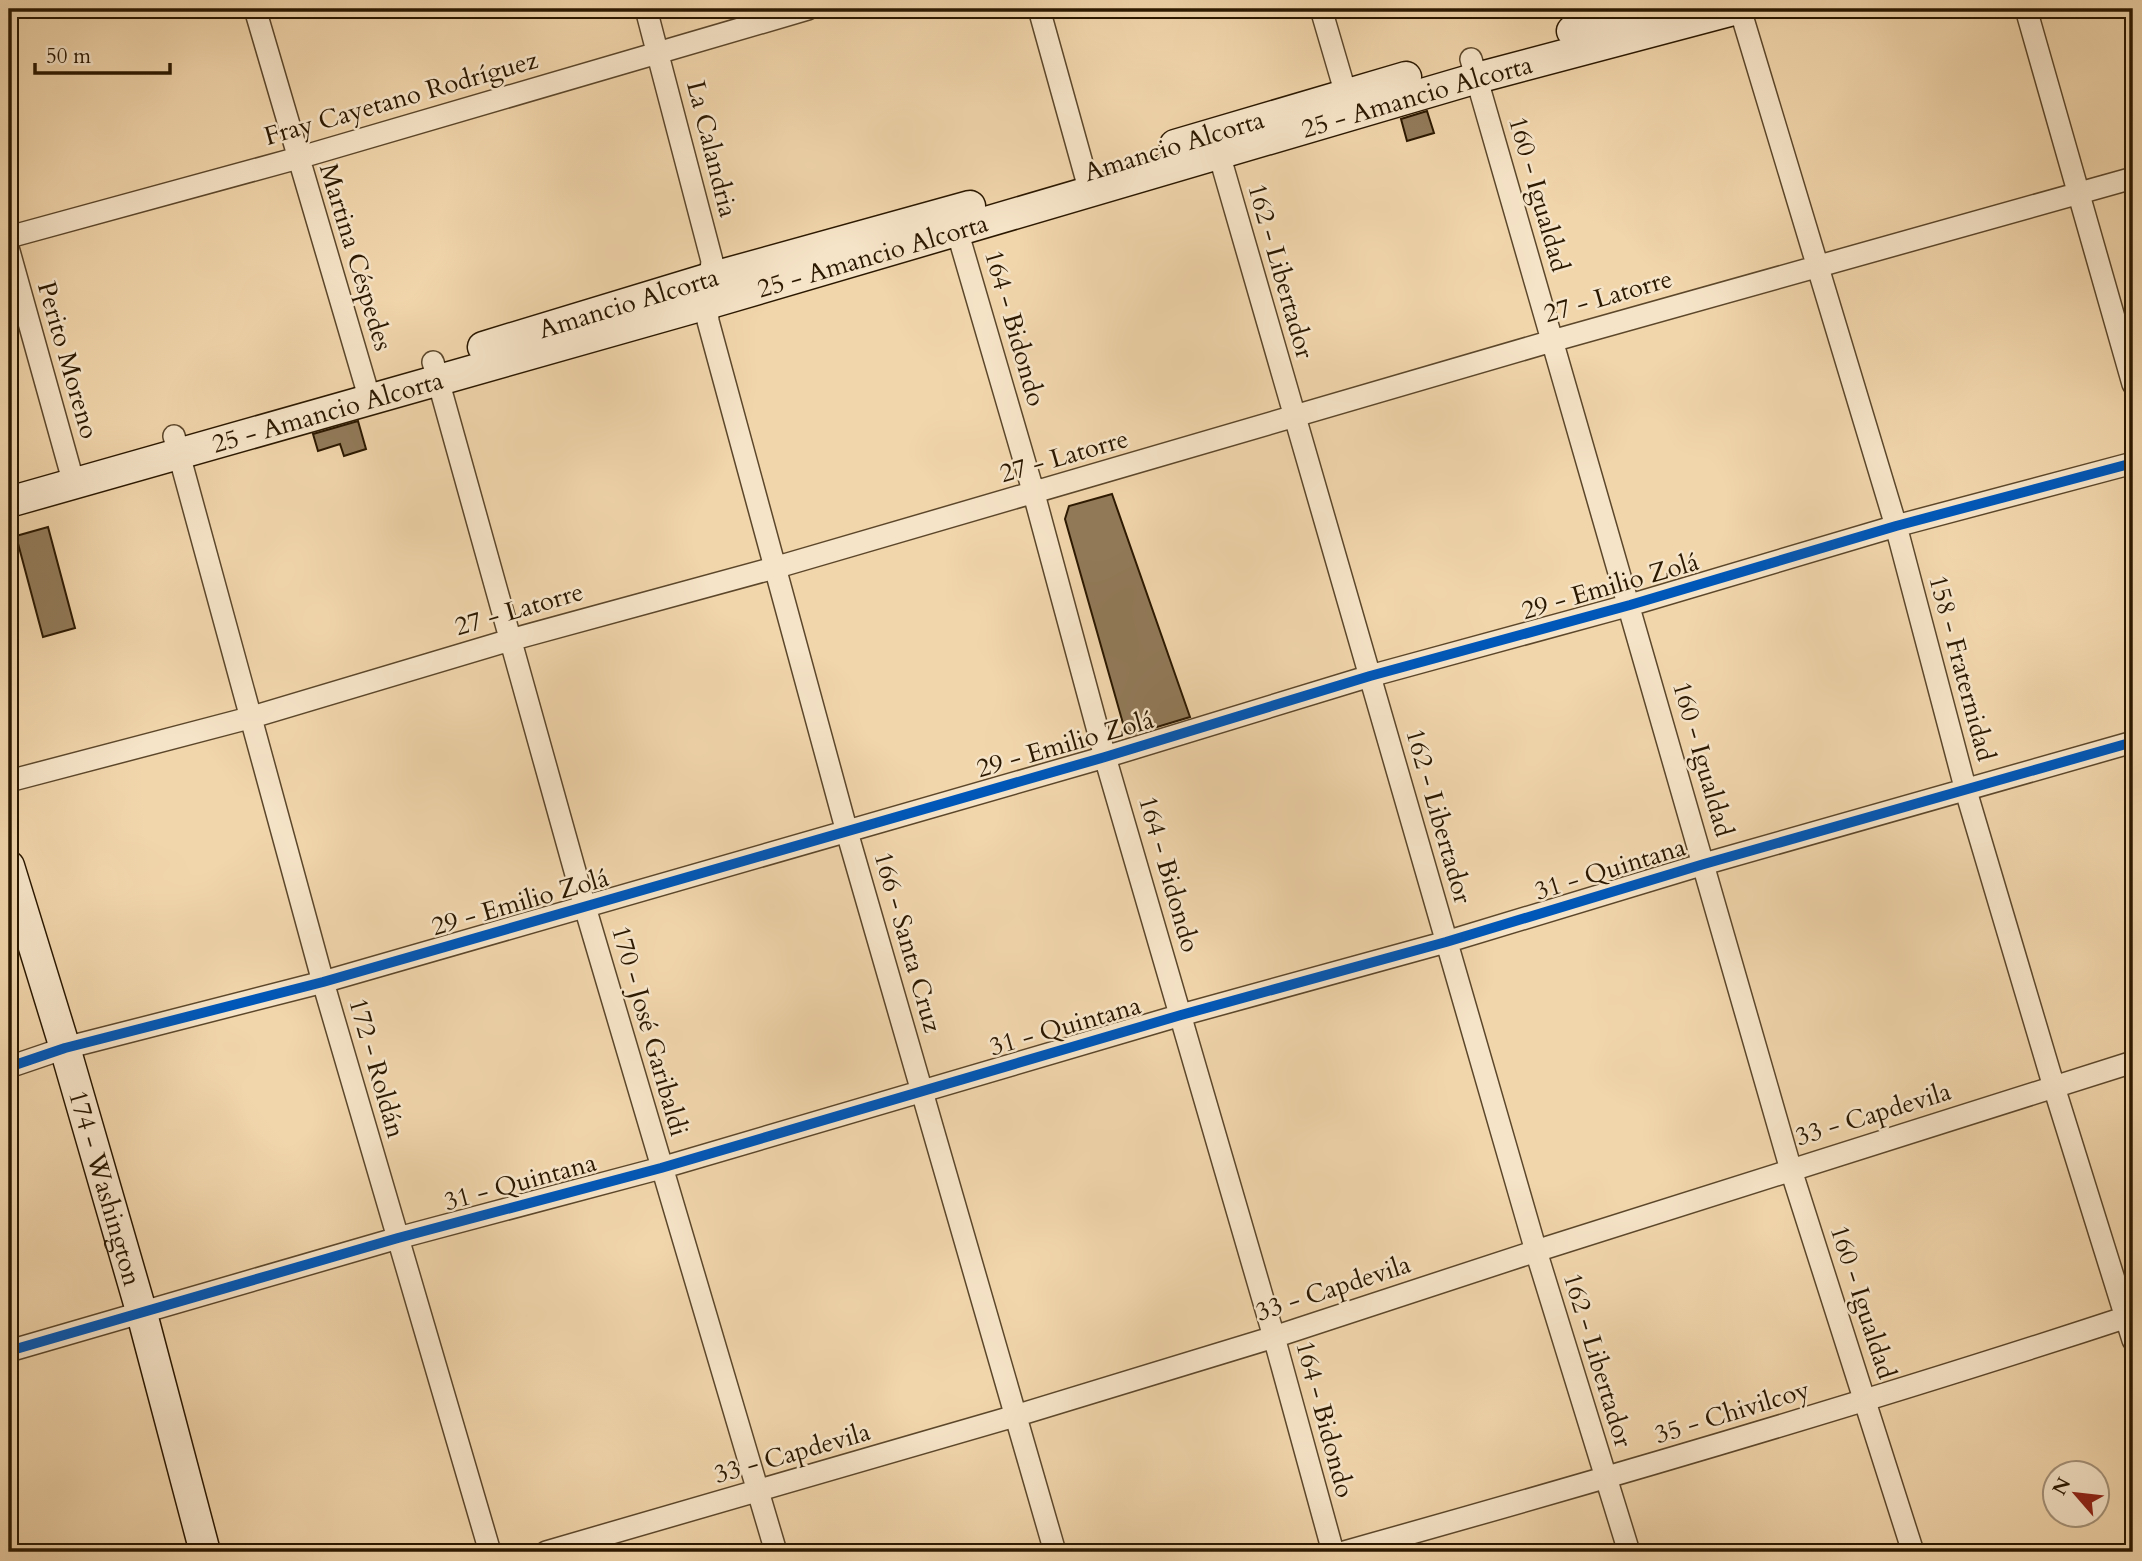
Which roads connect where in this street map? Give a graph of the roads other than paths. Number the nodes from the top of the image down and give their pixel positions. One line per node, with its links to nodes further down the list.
1 (255, 9): 13 (street, Martina Céspedes)
2 (646, 9): 9 (street, La Calandria)
3 (808, 9): 9 (street, Fray Cayetano Rodríguez)
4 (1039, 9): 15 (street)
5 (1321, 9): 11 (street)
6 (1654, 9): 10 (main road)
7 (1738, 9): 10 (main road, 25 - Amancio Alcorta); 20 (street, 158 - Fraternidad)
8 (2026, 9): 16 (street)
9 (658, 52): 13 (street, Fray Cayetano Rodríguez); 21 (street, La Calandria)
10 (1474, 68): 11 (main road, 25 - Amancio Alcorta); 22 (street, 160 - Igualdad)
11 (1349, 105): 12 (main road, 25 - Amancio Alcorta)
12 (1216, 144): 15 (main road, 25 - Amancio Alcorta); 26 (street, 162 - Libertador)
13 (298, 158): 18 (street, Fray Cayetano Rodríguez); 25 (street, Martina Céspedes)
14 (2133, 178): 16 (street, 27 - Latorre)
15 (1088, 182): 17 (main road, 25 - Amancio Alcorta)
16 (2077, 193): 20 (street, 27 - Latorre); 24 (street)
17 (955, 221): 21 (main road, 25 - Amancio Alcorta); 31 (street, 164 - Bidondo)
18 (9, 237)
19 (9, 251): 29 (street, Perito Moreno)
20 (1818, 266): 22 (street, 27 - Latorre); 33 (street, 158 - Fraternidad)
21 (708, 291): 23 (main road, Amancio Alcorta); 34 (street, 166 - Santa Cruz)
22 (1552, 341): 26 (street, 27 - Latorre); 35 (street, 160 - Igualdad)
23 (436, 371): 25 (main road, 25 - Amancio Alcorta); 36 (street, 170 - José Garibaldi)
24 (2133, 383)
25 (367, 390): 27 (main road, 25 - Amancio Alcorta)
26 (1295, 418): 31 (street, 27 - Latorre); 37 (street, 162 - Libertador)
27 (176, 445): 29 (main road); 38 (street, 172 - Roldán)
28 (2133, 463): 33 (street, 29 - Emilio Zolá)
29 (72, 476): 30 (main road); 32 (main road)
30 (9, 485)
31 (1034, 494): 34 (street, 27 - Latorre); 40 (street, 164 - Bidondo)
32 (9, 502)
33 (1896, 526): 35 (street, 29 - Emilio Zolá); 42 (street, 158 - Fraternidad)
34 (774, 568): 36 (street, 27 - Latorre); 43 (street, 166 - Santa Cruz)
35 (1630, 605): 37 (street, 29 - Emilio Zolá); 44 (street, 160 - Igualdad)
36 (510, 640): 38 (street, 27 - Latorre); 46 (street, 170 - José Garibaldi)
37 (1370, 676): 40 (street, 29 - Emilio Zolá); 47 (street, 162 - Libertador)
38 (249, 718): 41 (street, 27 - Latorre); 48 (street, 172 - Roldán)
39 (2133, 742): 42 (street, 31 - Quintana)
40 (1105, 757): 43 (street, 29 - Emilio Zolá); 49 (street, 164 - Bidondo)
41 (9, 780)
42 (1966, 791): 44 (street, 31 - Quintana); 53 (street, 158 - Fraternidad)
43 (847, 832): 46 (street, 29 - Emilio Zolá); 54 (street, 166 - Santa Cruz)
44 (1704, 864): 47 (street, 31 - Quintana); 56 (street, 160 - Igualdad)
45 (9, 866): 50 (main road, 174 - Washington)
46 (584, 907): 48 (street, 29 - Emilio Zolá); 55 (street, 170 - José Garibaldi)
47 (1446, 942): 49 (street, 31 - Quintana); 58 (street, 162 - Libertador)
48 (323, 982): 50 (street, 29 - Emilio Zolá); 57 (street, 172 - Roldán)
49 (1181, 1015): 54 (street, 31 - Quintana); 61 (street, 164 - Bidondo)
50 (65, 1048): 52 (street, 29 - Emilio Zolá); 59 (main road, 174 - Washington)
51 (2133, 1062): 53 (street, 33 - Capdevila)
52 (9, 1067)
53 (2054, 1087): 56 (street, 33 - Capdevila); 60 (street, 158 - Fraternidad)
54 (923, 1091): 55 (street, 31 - Quintana); 65 (street, 166 - Santa Cruz)
55 (661, 1167): 57 (street, 31 - Quintana); 67 (street, 170 - José Garibaldi)
56 (1791, 1170): 58 (street, 33 - Capdevila); 64 (street, 160 - Igualdad)
57 (398, 1238): 59 (street, 31 - Quintana); 69 (street, 172 - Roldán)
58 (1536, 1251): 61 (street, 33 - Capdevila); 66 (street, 162 - Libertador)
59 (142, 1314): 63 (street, 31 - Quintana); 68 (main road, 174 - Washington)
60 (2130, 1316): 62 (street, 158 - Fraternidad); 64 (street, 35 - Chivilcoy)
61 (1274, 1337): 65 (street, 33 - Capdevila); 73 (street, 164 - Bidondo)
62 (2133, 1340)
63 (9, 1351)
64 (1866, 1401): 66 (street, 35 - Chivilcoy); 76 (street, 160 - Igualdad)
65 (1015, 1416): 67 (street, 33 - Capdevila); 72 (street, 166 - Santa Cruz)
66 (1606, 1479): 74 (street, 35 - Chivilcoy); 75 (street, 162 - Libertador)
67 (759, 1492): 70 (street, 33 - Capdevila); 71 (street, 170 - José Garibaldi)
68 (205, 1552)
69 (490, 1552)
70 (546, 1552)
71 (776, 1552)
72 (1055, 1552)
73 (1333, 1552)
74 (1344, 1552)
75 (1629, 1552)
76 (1913, 1552)

